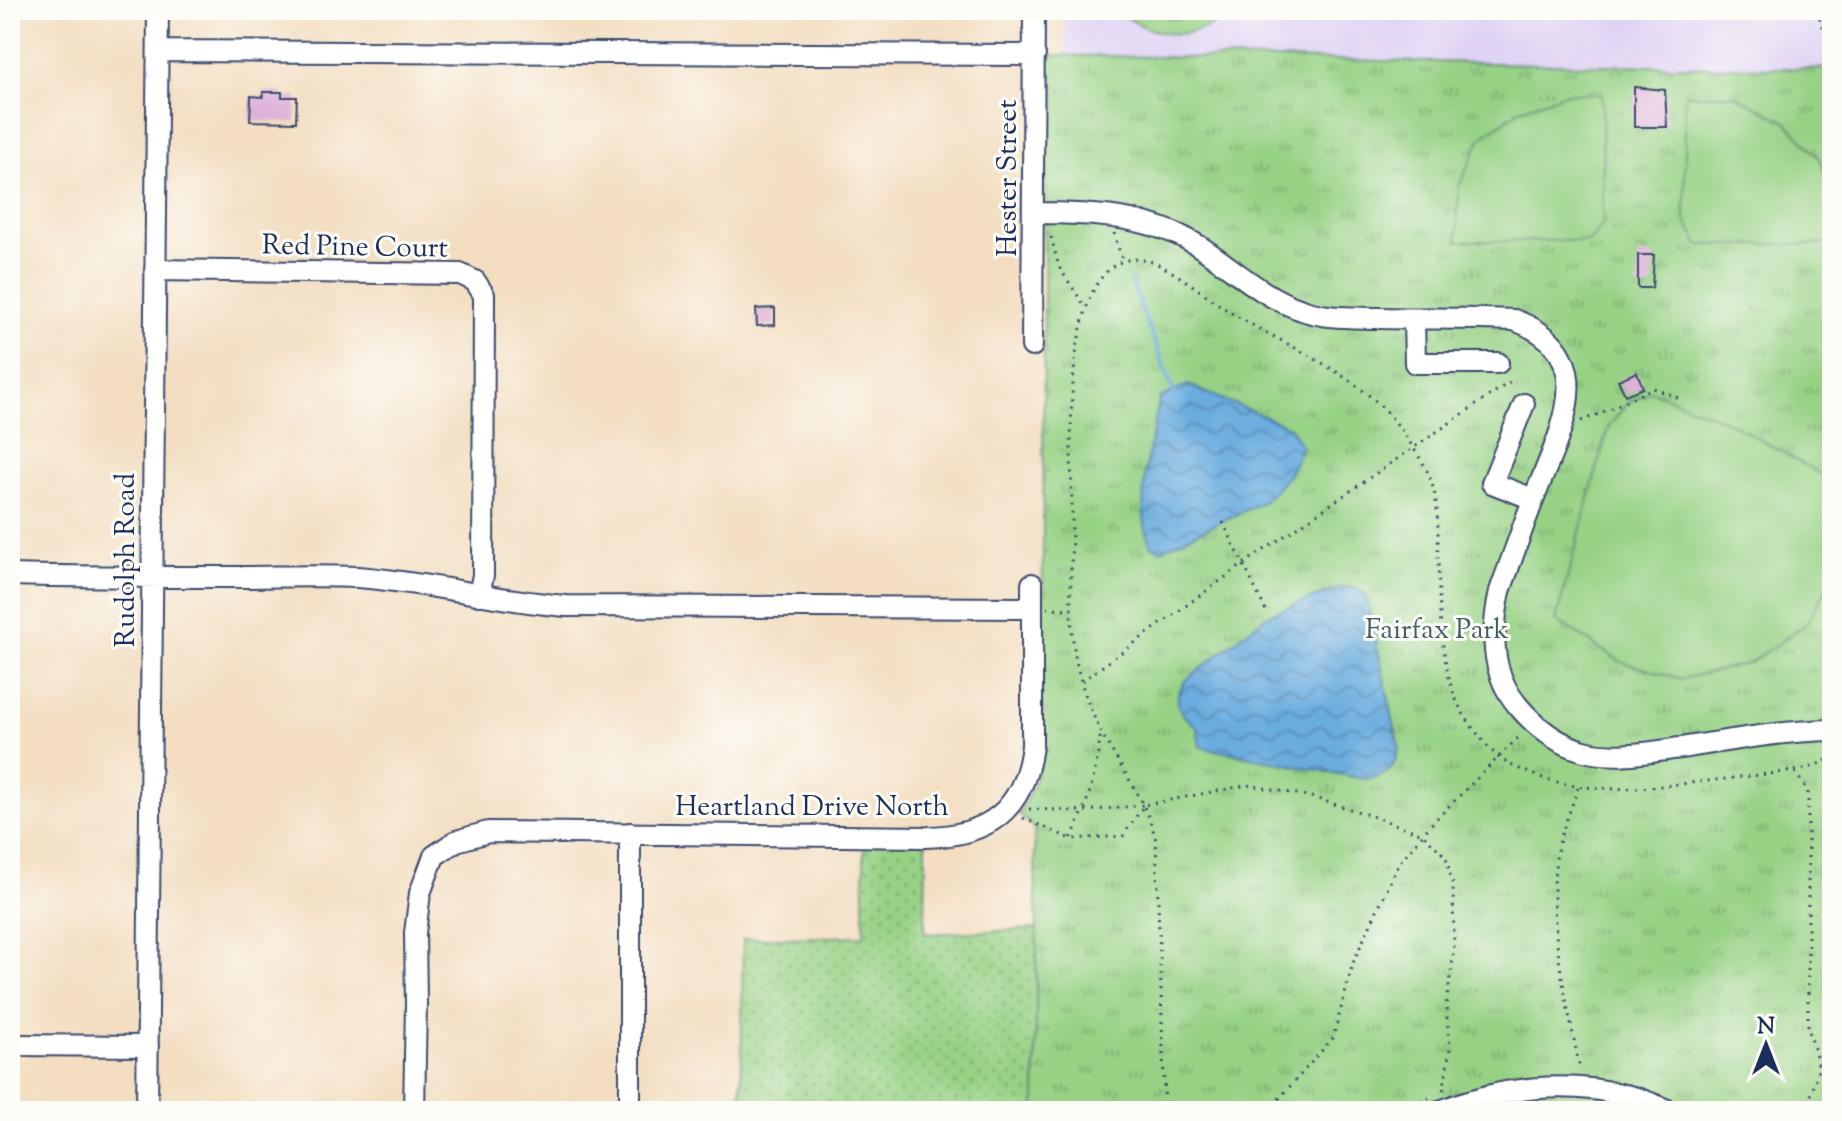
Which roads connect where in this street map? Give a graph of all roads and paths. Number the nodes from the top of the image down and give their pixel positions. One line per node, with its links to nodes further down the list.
1 (158, 10): 5 (street, Rudolph Road)
2 (1034, 10): 6 (street, Hester Street)
3 (1817, 10): 4 (path)
4 (1832, 45)
5 (158, 51): 6 (street); 10 (street, Rudolph Road)
6 (1035, 55): 7 (street, Hester Street)
7 (1041, 213): 8 (street); 11 (path); 13 (street, Hester Street)
8 (1110, 216): 9 (path); 12 (street)
9 (1122, 260): 11 (path); 19 (path)
10 (155, 270): 24 (street, Rudolph Road); 26 (street, Red Pine Court)
11 (1086, 308): 28 (path)
12 (1414, 319): 14 (street); 18 (street)
13 (1032, 346)
14 (1498, 363)
15 (1511, 381): 19 (path)
16 (1679, 398): 18 (path)
17 (1524, 404): 20 (street)
18 (1562, 428): 20 (street)
19 (1413, 447): 22 (path); 34 (path)
20 (1533, 499): 32 (street)
21 (1223, 522): 22 (path)
22 (1245, 563): 29 (path); 30 (path)
23 (10, 575): 24 (street)
24 (153, 577): 26 (street); 46 (street, Rudolph Road)
25 (1032, 584): 27 (street, Heartland Drive North)
26 (479, 595): 27 (street)
27 (1031, 608): 28 (path); 42 (street, Heartland Drive North)
28 (1072, 609): 30 (path)
29 (1268, 615)
30 (1081, 682): 33 (path)
31 (1527, 730): 34 (path)
32 (1832, 730)
33 (1101, 731): 38 (path); 40 (path)
34 (1498, 758): 37 (path); 43 (path)
35 (1832, 758): 36 (path)
36 (1794, 771): 37 (path); 56 (path)
37 (1578, 788): 47 (path)
38 (1144, 805): 40 (path); 43 (path); 44 (path); 52 (path)
39 (1029, 809): 40 (path)
40 (1085, 811): 44 (path)
41 (1023, 818): 44 (path)
42 (630, 833): 50 (street, Heartland Drive North); 51 (street)
43 (1423, 834): 48 (path); 53 (path)
44 (1071, 839)
45 (10, 1045): 46 (street)
46 (148, 1046): 49 (street, Rudolph Road)
47 (1581, 1074)
48 (1438, 1101): 54 (path); 55 (street)
49 (147, 1111)
50 (414, 1111)
51 (630, 1111)
52 (1165, 1111)
53 (1268, 1111)
54 (1399, 1111)
55 (1670, 1111)
56 (1802, 1111)

